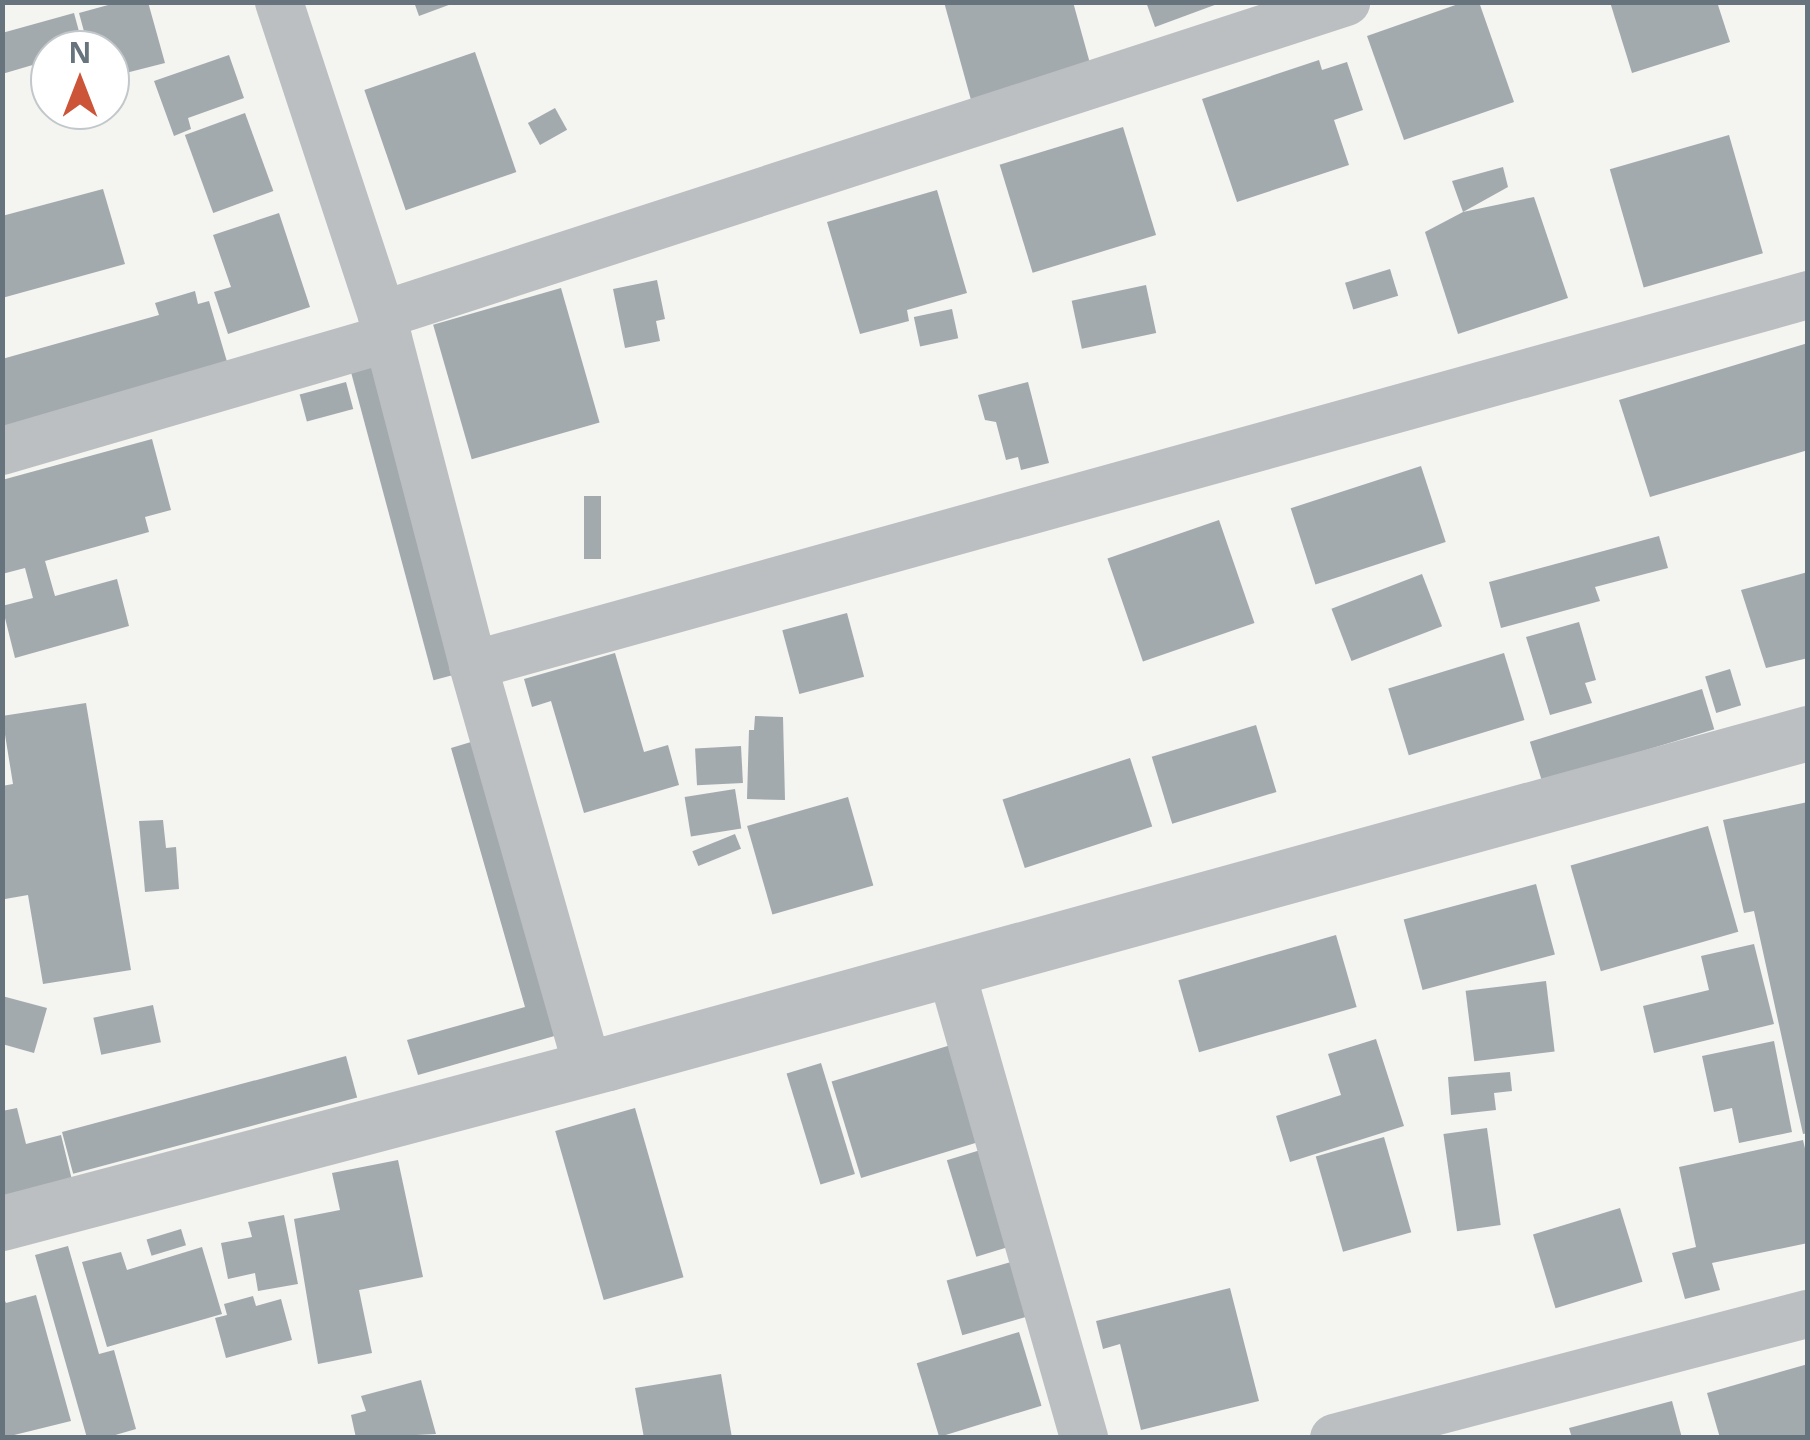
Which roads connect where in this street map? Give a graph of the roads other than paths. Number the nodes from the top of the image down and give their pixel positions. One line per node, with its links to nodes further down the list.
1 (279, 2): 4 (street)
2 (1346, 2): 4 (street)
3 (1808, 296): 6 (street)
4 (385, 326): 5 (street); 6 (street)
5 (2, 450)
6 (473, 665): 9 (street)
7 (1808, 732): 8 (street)
8 (950, 967): 9 (street); 12 (street)
9 (588, 1068): 10 (street)
10 (2, 1223)
11 (1808, 1314): 13 (street)
12 (1084, 1438)
13 (1334, 1438)

